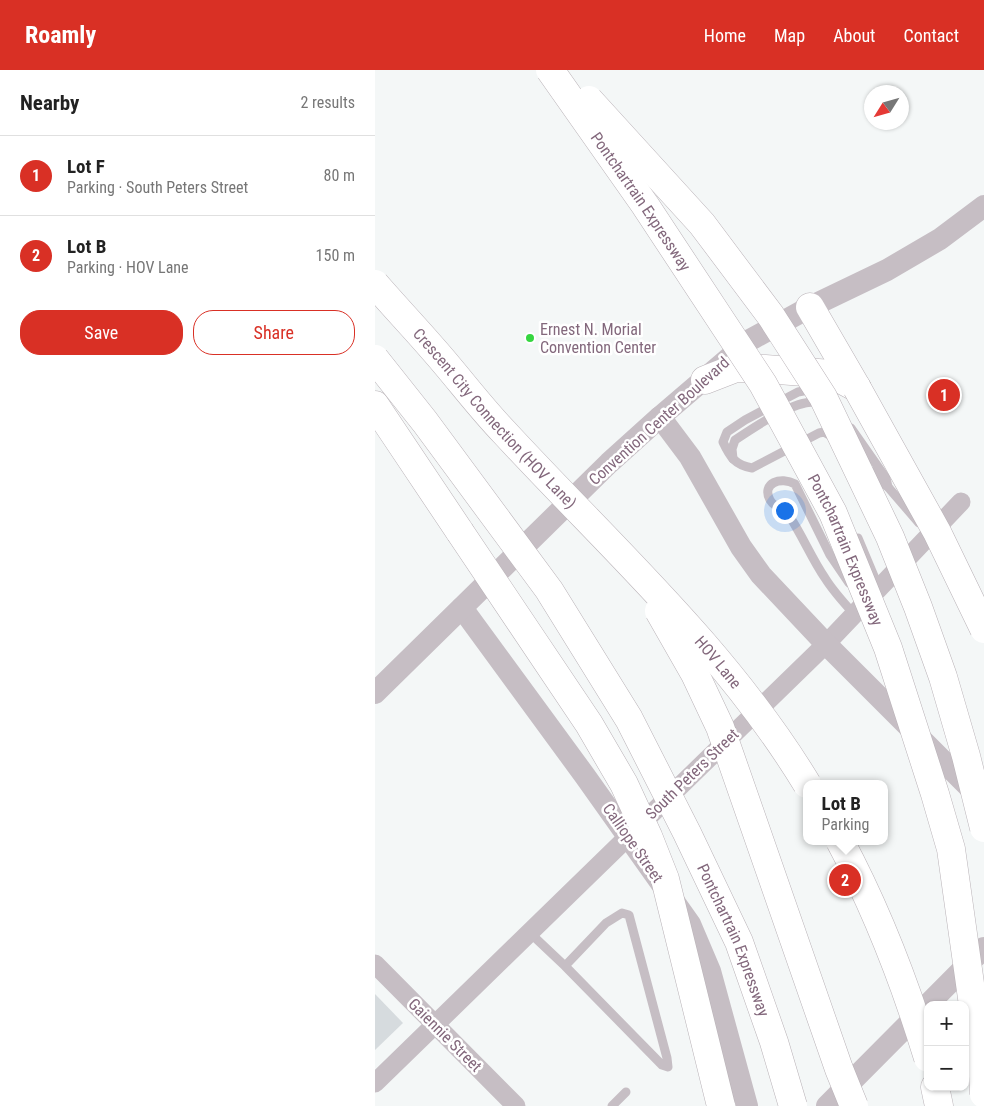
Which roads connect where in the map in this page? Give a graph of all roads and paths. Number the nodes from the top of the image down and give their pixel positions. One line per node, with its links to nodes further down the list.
1 (550, 70): 29 (highway, Pontchartrain Expressway, bridge)
2 (562, 70): 26 (highway, bridge)
3 (984, 206): 5 (street, Convention Center Boulevard)
4 (375, 284): 16 (highway, Crescent City Connection (HOV Lane), bridge)
5 (810, 306): 7 (street, Convention Center Boulevard); 8 (highway)
6 (375, 359): 45 (highway, Pontchartrain Expressway, bridge)
7 (705, 380): 8 (highway); 10 (street, Convention Center Boulevard)
8 (857, 388): 21 (highway, bridge)
9 (375, 405): 43 (highway, bridge)
10 (660, 417): 19 (street, Convention Center Boulevard); 22 (street)
11 (792, 447): 12 (lane); 17 (lane); 18 (lane)
12 (733, 459): 13 (lane); 13 (lane)
13 (888, 487): 15 (lane)
14 (961, 502): 15 (street, South Peters Street)
15 (930, 535): 17 (street, South Peters Street)
16 (617, 550): 24 (highway, HOV Lane, bridge); 47 (highway, bridge)
17 (895, 571): 18 (street, South Peters Street)
18 (880, 588): 20 (street, South Peters Street)
19 (462, 608): 23 (street, Convention Center Boulevard); 27 (street, Calliope Street)
20 (860, 608): 20 (lane); 22 (street, South Peters Street)
21 (984, 629)
22 (826, 644): 25 (street); 27 (street, South Peters Street)
23 (375, 693)
24 (804, 780)
25 (984, 802)
26 (984, 828)
27 (628, 836): 30 (street, South Peters Street); 44 (street, Calliope Street)
28 (842, 845): 36 (highway, bridge)
29 (951, 849): 34 (highway, bridge); 40 (highway, Pontchartrain Expressway, bridge)
30 (529, 932): 33 (lane); 35 (street, South Peters Street)
31 (984, 948): 46 (street)
32 (375, 964): 35 (street, Gaiennie Street)
33 (565, 966): 33 (lane)
34 (984, 980)
35 (435, 1024): 37 (street, South Peters Street); 41 (street, Gaiennie Street)
36 (924, 1046)
37 (375, 1083)
38 (936, 1091): 48 (highway)
39 (626, 1092): 42 (lane)
40 (984, 1094)
41 (516, 1106)
42 (612, 1106)
43 (721, 1106)
44 (747, 1106)
45 (793, 1106)
46 (827, 1106)
47 (854, 1106)
48 (939, 1106)

